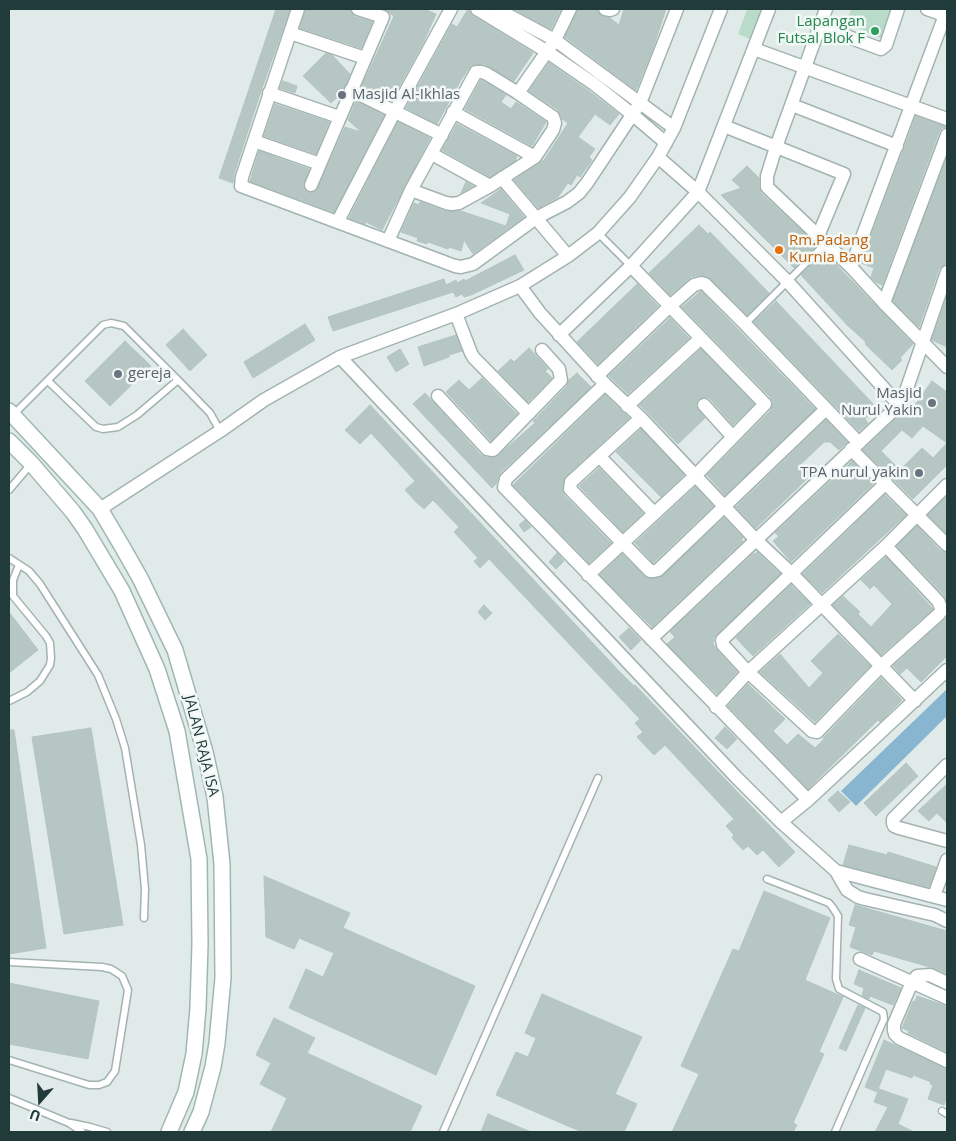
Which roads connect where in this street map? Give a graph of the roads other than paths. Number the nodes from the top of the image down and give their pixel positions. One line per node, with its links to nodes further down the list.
1 (298, 9): 17 (street)
2 (358, 9): 21 (street)
3 (451, 9): 29 (street)
4 (477, 9): 20 (street)
5 (498, 9): 18 (street)
6 (570, 9): 18 (street)
7 (605, 9): 8 (street)
8 (613, 9)
9 (677, 9): 26 (street)
10 (721, 9): 35 (street)
11 (769, 9): 19 (street)
12 (826, 9): 16 (street)
13 (898, 9): 16 (street)
14 (927, 9): 15 (street)
15 (946, 15): 28 (street)
16 (819, 26): 22 (street)
17 (290, 33): 21 (street); 24 (street)
18 (555, 40): 20 (street); 26 (street)
19 (754, 50): 22 (street); 34 (street)
20 (546, 51): 25 (street); 31 (street)
21 (365, 58): 23 (street)
22 (805, 68): 27 (street); 28 (street)
23 (351, 90): 29 (street); 32 (street)
24 (269, 93): 32 (street); 38 (street)
25 (518, 93): 30 (street); 43 (street)
26 (640, 103): 31 (street); 35 (street)
27 (792, 105): 40 (street); 41 (street)
28 (911, 106): 33 (street); 40 (street)
29 (395, 111): 36 (street); 52 (street)
30 (453, 112): 36 (street); 43 (street)
31 (633, 115): 39 (street); 51 (street)
32 (339, 118): 45 (street)
33 (947, 119)
34 (724, 126): 41 (street); 50 (street)
35 (674, 128): 39 (street)
36 (442, 135): 42 (street)
37 (947, 135): 62 (street)
38 (254, 141): 45 (street); 52 (street)
39 (666, 143): 44 (street)
40 (897, 146): 58 (street)
41 (776, 147): 54 (street); 54 (street)
42 (432, 154): 48 (street); 49 (street)
43 (535, 156): 46 (street)
44 (658, 157): 50 (street); 53 (street)
45 (320, 164): 47 (street)
46 (502, 178): 48 (street); 51 (street)
47 (311, 185)
48 (490, 186): 49 (street)
49 (411, 190): 55 (street)
50 (698, 192): 57 (street); 60 (street)
51 (536, 218): 55 (street); 56 (street)
52 (338, 221): 55 (street)
53 (598, 232): 56 (street); 57 (lane)
54 (822, 239): 58 (street); 60 (lane)
55 (388, 241)
56 (568, 256): 61 (street)
57 (631, 266): 63 (street); 66 (street)
58 (852, 267): 62 (street)
59 (947, 272): 68 (street)
60 (787, 281): 65 (lane); 77 (street)
61 (520, 286): 64 (street); 66 (street)
62 (884, 303): 68 (street)
63 (670, 306): 65 (street); 67 (street); 73 (street)
64 (456, 314): 70 (street); 81 (street)
65 (745, 324): 79 (street)
66 (559, 334): 73 (street)
67 (701, 338): 78 (street); 84 (street)
68 (922, 344): 71 (street); 77 (street)
69 (542, 350): 81 (street)
70 (340, 357): 83 (street); 117 (street)
71 (947, 367)
72 (178, 380): 74 (lane); 74 (lane); 83 (lane)
73 (601, 380): 78 (street); 105 (street)
74 (48, 381): 80 (lane)
75 (438, 396): 81 (street)
76 (704, 405): 84 (street)
77 (898, 405): 86 (street)
78 (627, 406): 82 (street)
79 (826, 409): 86 (street); 94 (street)
80 (11, 413): 87 (main road, JALAN RAJA ISA)
81 (528, 413)
82 (641, 418): 88 (street); 90 (street)
83 (220, 431): 95 (street)
84 (732, 436): 90 (street)
85 (9, 441): 89 (main road, JALAN RAJA ISA)
86 (855, 446): 91 (street); 98 (street)
87 (46, 450): 89 (main road); 95 (main road, JALAN RAJA ISA)
88 (600, 457): 96 (street); 99 (street)
89 (31, 463): 93 (lane); 137 (main road, JALAN RAJA ISA)
90 (695, 476): 94 (street); 96 (street)
91 (886, 483): 97 (street); 104 (street)
92 (947, 485): 97 (street)
93 (9, 490)
94 (723, 506): 98 (street); 99 (street)
95 (100, 509): 138 (main road, JALAN RAJA ISA)
96 (654, 513): 99 (street)
97 (918, 516): 100 (street); 101 (street)
98 (756, 540): 104 (street); 107 (street)
99 (622, 543): 105 (street)
100 (947, 545)
101 (886, 546): 106 (street); 108 (street)
102 (9, 558): 103 (lane)
103 (19, 565): 111 (lane); 124 (lane)
104 (792, 574): 106 (street); 110 (street)
105 (588, 575): 107 (street)
106 (821, 604): 108 (street); 110 (street)
107 (651, 639): 113 (street)
108 (881, 666): 110 (street); 112 (street)
109 (947, 670): 112 (street)
110 (748, 672): 113 (street)
111 (9, 701)
112 (915, 701): 116 (street)
113 (716, 707): 116 (street)
114 (947, 765): 118 (street)
115 (598, 778): 139 (lane)
116 (808, 800): 117 (street)
117 (781, 822): 120 (street)
118 (947, 840)
119 (947, 860): 122 (street)
120 (836, 871): 122 (street); 123 (street)
121 (767, 879): 140 (lane)
122 (941, 898): 123 (street)
123 (935, 915): 125 (street)
124 (144, 918)
125 (947, 921)
126 (860, 959): 128 (street)
127 (9, 962): 131 (lane)
128 (912, 982): 129 (street); 130 (street); 132 (street)
129 (947, 983)
130 (947, 998)
131 (9, 1060)
132 (947, 1061)
133 (9, 1098): 134 (lane)
134 (69, 1123): 135 (lane); 136 (lane)
135 (82, 1132)
136 (107, 1132)
137 (169, 1132)
138 (192, 1132)
139 (443, 1132)
140 (835, 1132)

